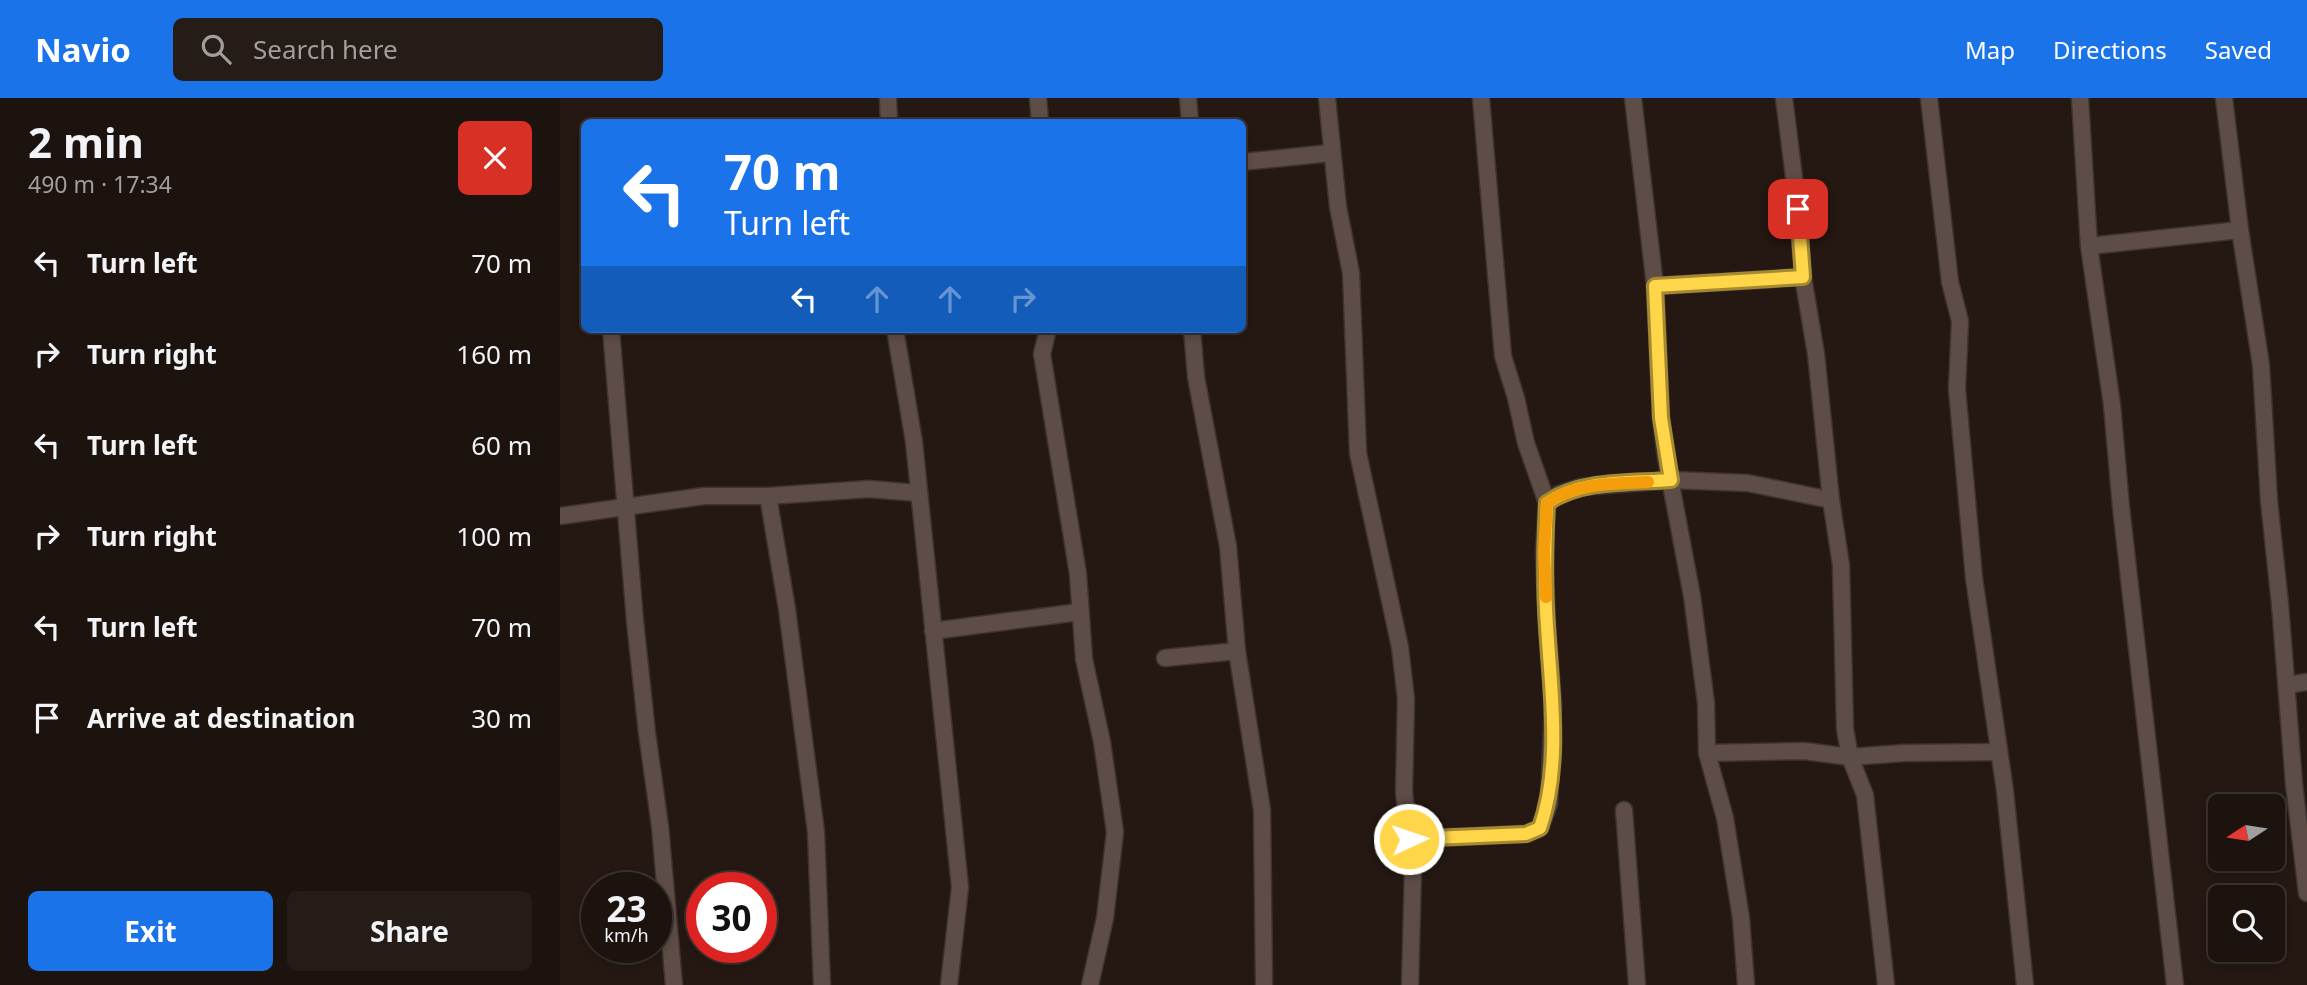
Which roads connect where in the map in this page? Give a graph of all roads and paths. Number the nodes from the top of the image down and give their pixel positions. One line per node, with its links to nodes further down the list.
1 (888, 98): 11 (street)
2 (1038, 98): 12 (street)
3 (1188, 98): 13 (street)
4 (1327, 98): 14 (street)
5 (1481, 98): 28 (street)
6 (1633, 98): 19 (street)
7 (1784, 98): 18 (street)
8 (1930, 98): 37 (street)
9 (2080, 98): 17 (street)
10 (2224, 98): 16 (street)
11 (889, 119)
12 (1040, 119)
13 (1190, 119)
14 (1331, 153): 15 (street); 41 (street)
15 (1246, 162)
16 (2240, 230): 17 (street); 36 (street)
17 (2089, 246): 53 (street)
18 (1803, 277): 19 (street); 27 (street)
19 (1655, 286): 24 (street)
20 (611, 333): 29 (street)
21 (896, 333): 25 (street)
22 (1047, 333): 31 (street)
23 (1192, 333): 33 (street)
24 (1671, 480): 27 (street); 28 (street); 38 (street)
25 (918, 493): 26 (street); 32 (street)
26 (768, 496): 29 (street); 44 (street)
27 (1831, 500): 39 (street)
28 (1547, 503): 41 (street)
29 (626, 508): 30 (street); 43 (street)
30 (560, 516)
31 (1079, 612): 32 (street); 46 (street)
32 (933, 631): 45 (street)
33 (1237, 652): 34 (street); 47 (street)
34 (1165, 658)
35 (2307, 682): 36 (street)
36 (2287, 685): 42 (street)
37 (1998, 752): 39 (street); 52 (street)
38 (1707, 753): 39 (street); 50 (street)
39 (1850, 757): 51 (street)
40 (1624, 810): 49 (street)
41 (1409, 839): 48 (street)
42 (2307, 893)
43 (674, 985)
44 (822, 985)
45 (949, 985)
46 (1090, 985)
47 (1264, 985)
48 (1410, 985)
49 (1637, 985)
50 (1746, 985)
51 (1886, 985)
52 (2025, 985)
53 (2175, 985)

